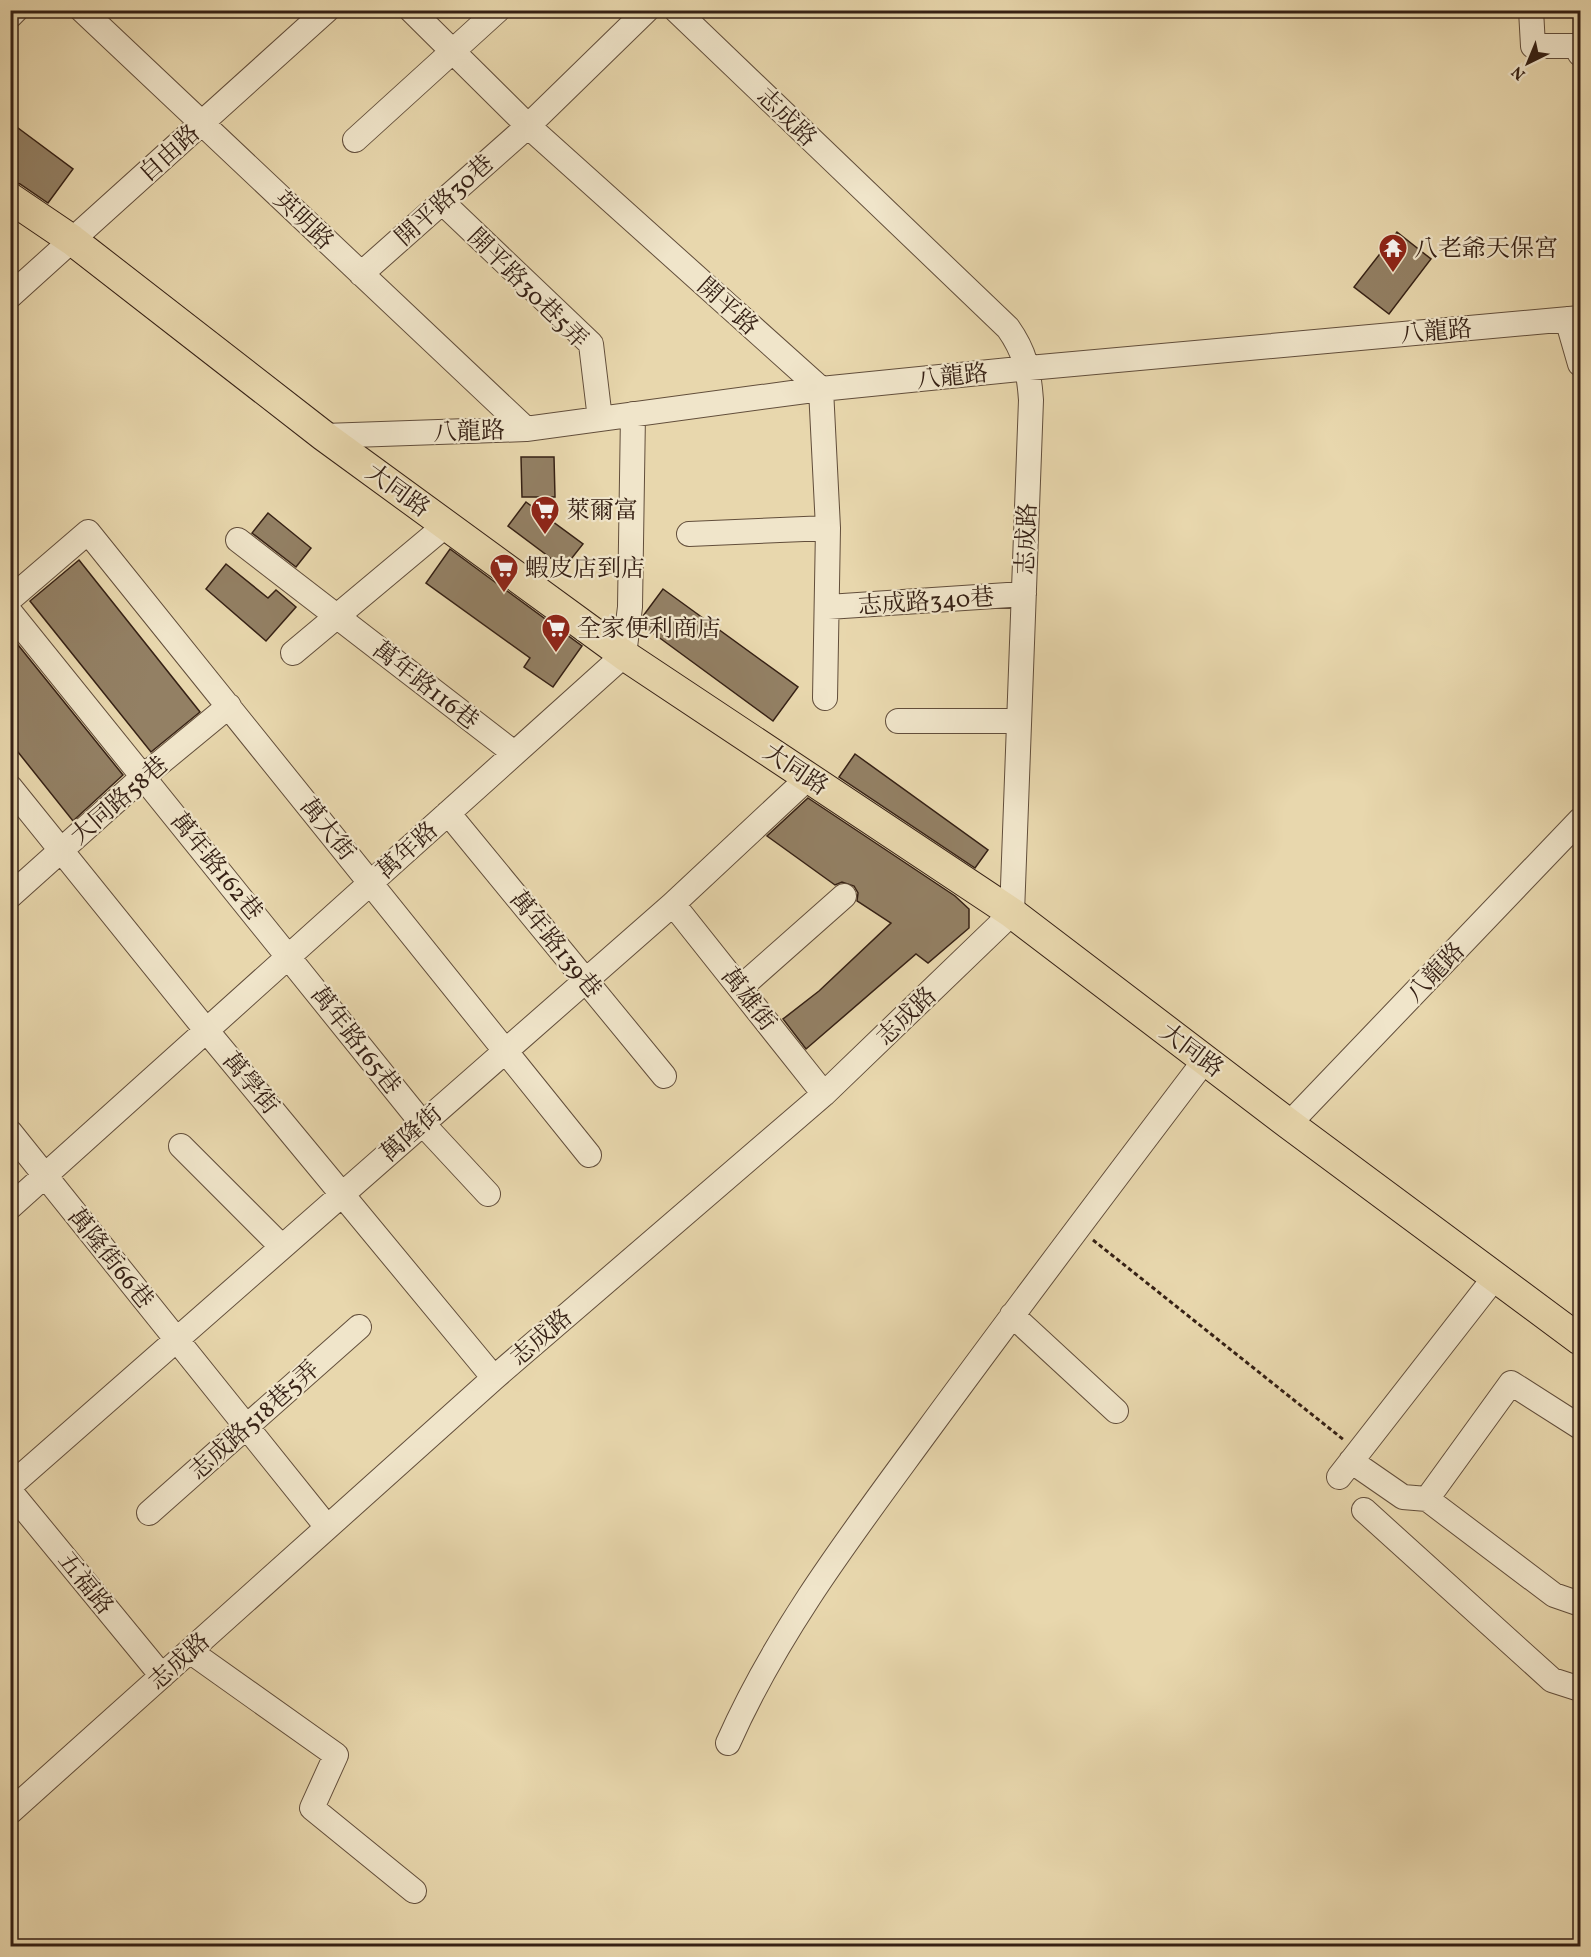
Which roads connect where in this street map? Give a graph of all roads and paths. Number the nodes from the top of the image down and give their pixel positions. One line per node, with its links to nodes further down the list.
1 (16, 10): 9 (street)
2 (82, 10): 12 (street, 英明路)
3 (327, 10): 12 (street, 自由路)
4 (411, 10): 10 (street, 開平路)
5 (498, 10): 10 (street)
6 (647, 10): 13 (street, 開平路30巷)
7 (675, 10): 22 (street, 志成路)
8 (1531, 10): 11 (street)
9 (10, 16)
10 (452, 52): 13 (street, 開平路); 14 (street)
11 (1581, 54)
12 (203, 122): 17 (street, 自由路); 18 (street, 英明路)
13 (528, 126): 16 (street, 開平路30巷); 23 (street, 開平路)
14 (355, 140)
15 (10, 198): 17 (main road, 大同路)
16 (442, 202): 18 (street, 開平路30巷); 25 (street, 開平路30巷5弄)
17 (72, 240): 19 (street, 自由路); 27 (main road, 大同路)
18 (361, 274): 26 (street, 英明路)
19 (10, 296)
20 (1574, 319): 21 (street); 22 (street, 八龍路)
21 (1581, 364)
22 (1029, 368): 23 (street, 八龍路); 32 (street, 志成路)
23 (821, 390): 24 (street, 八龍路); 29 (street)
24 (633, 414): 25 (street, 八龍路); 38 (street)
25 (600, 419): 26 (street, 八龍路)
26 (526, 429): 27 (street, 八龍路)
27 (324, 436): 28 (main road, 大同路)
28 (446, 525): 36 (street); 38 (main road, 大同路)
29 (828, 528): 30 (street); 34 (street)
30 (689, 534)
31 (238, 540): 36 (street, 萬年路116巷)
32 (1024, 594): 34 (street, 志成路340巷); 42 (street, 志成路)
33 (10, 599): 40 (street, 萬大街)
34 (828, 607): 39 (street)
35 (10, 612): 44 (street, 萬年路162巷)
36 (337, 616): 37 (street); 43 (street, 萬年路116巷)
37 (294, 652)
38 (624, 655): 43 (street, 萬年路); 45 (main road, 大同路)
39 (825, 698)
40 (229, 706): 44 (street, 大同路58巷); 50 (street, 萬大街)
41 (898, 721): 42 (street)
42 (1019, 721): 54 (street, 志成路)
43 (514, 753): 47 (street, 萬年路)
44 (144, 776): 49 (street, 大同路58巷); 55 (street, 萬年路162巷)
45 (809, 777): 53 (street, 萬隆街); 54 (main road, 大同路)
46 (10, 787): 49 (street, 萬學街)
47 (448, 813): 50 (street, 萬年路); 56 (street, 萬年路139巷)
48 (1581, 820): 64 (street, 八龍路)
49 (62, 851): 51 (street, 大同路58巷); 58 (street, 萬學街)
50 (371, 882): 55 (street, 萬年路); 59 (street, 萬大街)
51 (10, 896)
52 (844, 896): 57 (street)
53 (673, 904): 56 (street, 萬隆街); 57 (street, 萬雄街)
54 (1012, 914): 60 (main road, 大同路); 62 (street, 志成路)
55 (289, 956): 58 (street, 萬年路); 63 (street, 萬年路165巷)
56 (586, 981): 59 (street, 萬隆街); 61 (street, 萬年路139巷)
57 (740, 988): 62 (street, 萬雄街)
58 (206, 1030): 68 (street, 萬年路); 69 (street, 萬學街)
59 (504, 1052): 63 (street, 萬隆街); 67 (street, 萬大街)
60 (1204, 1060): 64 (main road, 大同路); 72 (street)
61 (664, 1076)
62 (824, 1094): 79 (street, 志成路)
63 (422, 1124): 69 (street, 萬隆街); 70 (street, 萬年路165巷)
64 (1289, 1124): 74 (main road, 大同路)
65 (10, 1132): 68 (street, 萬隆街66巷)
66 (181, 1146): 73 (street)
67 (589, 1155)
68 (45, 1176): 71 (street, 萬年路); 77 (street, 萬隆街66巷)
69 (343, 1194): 73 (street, 萬隆街); 79 (street, 萬學街)
70 (488, 1194)
71 (10, 1207)
72 (1077, 1228): 75 (street); 83 (path)
73 (282, 1247): 77 (street, 萬隆街)
74 (1495, 1277): 78 (main road, 大同路); 83 (street)
75 (1012, 1315): 80 (street); 93 (street)
76 (359, 1327): 81 (street, 志成路518巷5弄)
77 (177, 1340): 81 (street, 萬隆街66巷); 84 (street, 萬隆街)
78 (1581, 1340)
79 (494, 1377): 88 (street, 志成路)
80 (1116, 1412)
81 (246, 1427): 87 (street, 志成路518巷5弄); 88 (street, 萬隆街66巷)
82 (1581, 1427): 85 (street)
83 (1350, 1463): 85 (street)
84 (10, 1489): 91 (street, 五福路)
85 (1427, 1498): 89 (street)
86 (1364, 1510): 92 (street)
87 (149, 1513)
88 (327, 1527): 90 (street, 志成路)
89 (1581, 1604)
90 (191, 1652): 91 (street, 志成路); 95 (street)
91 (162, 1676): 94 (street, 志成路)
92 (1581, 1689)
93 (728, 1743)
94 (10, 1812)
95 (414, 1891)

